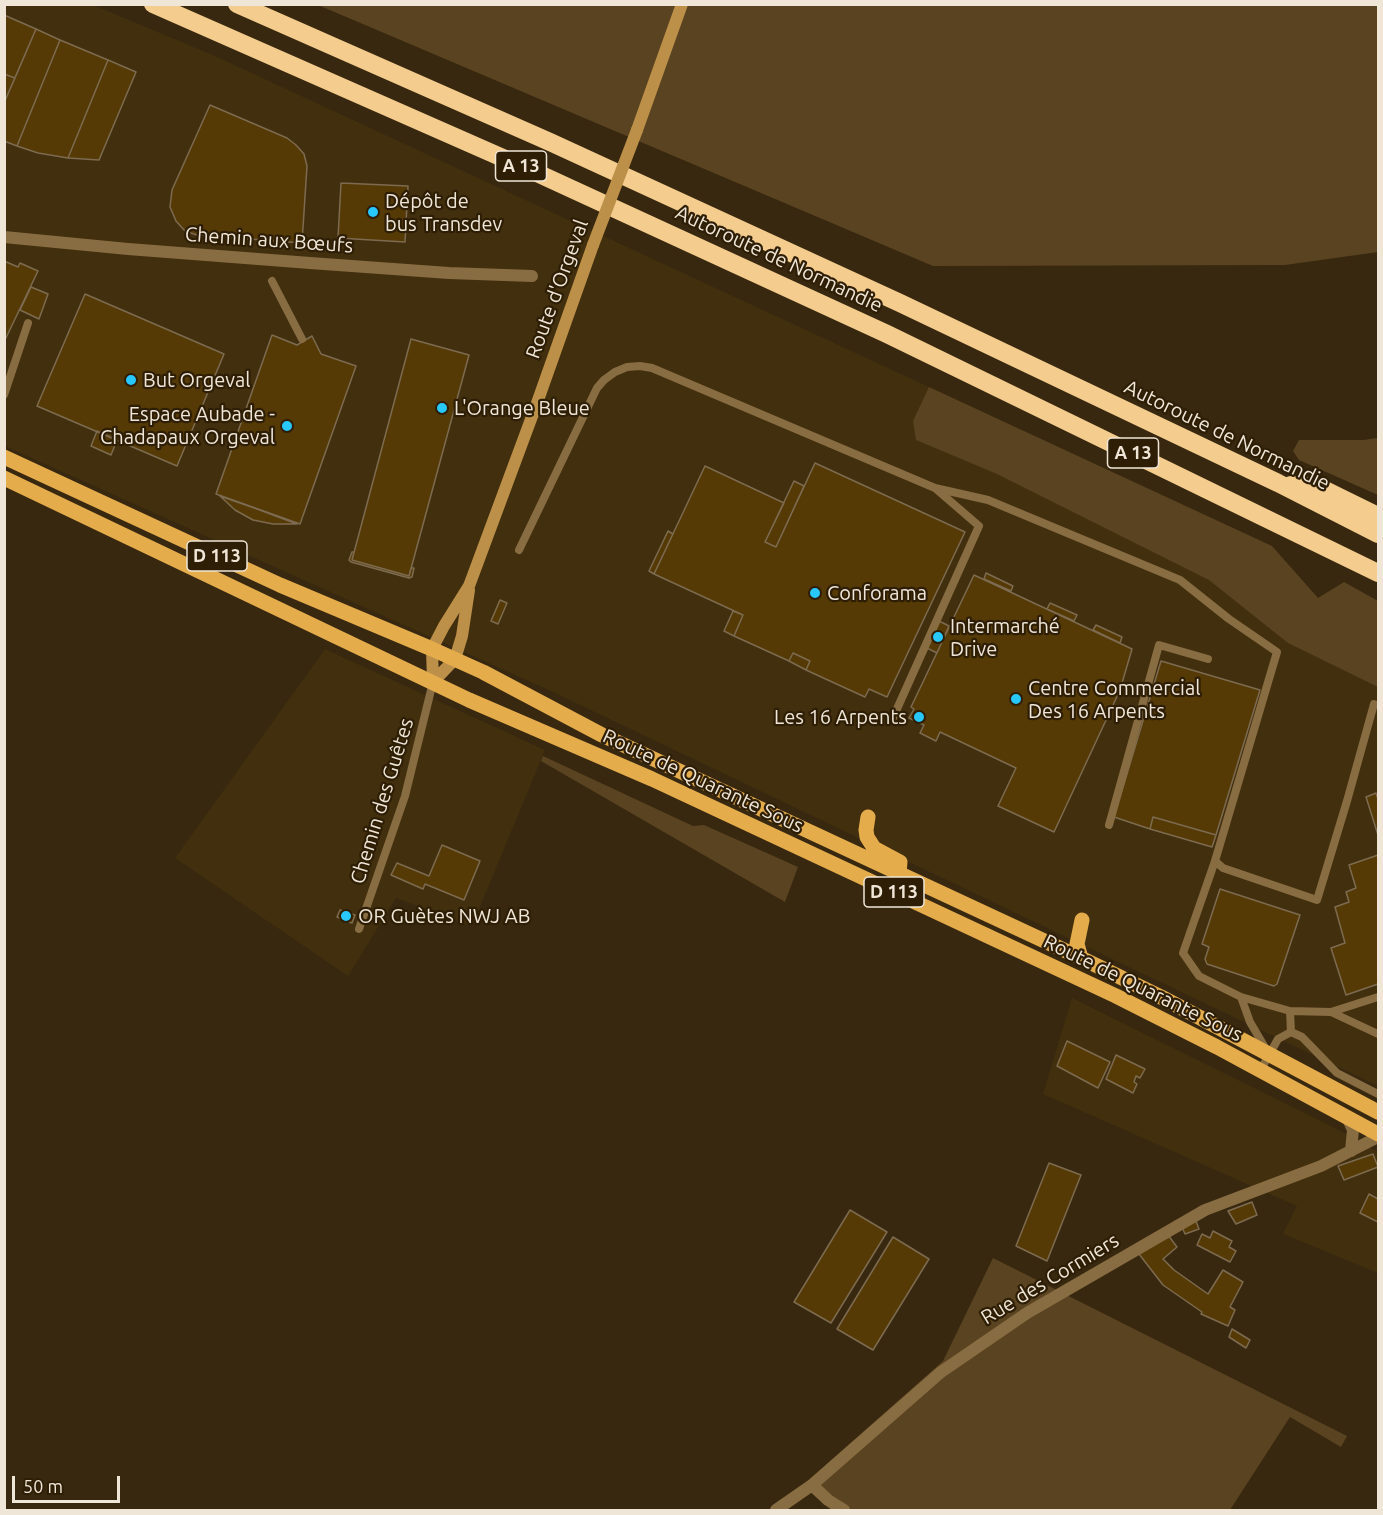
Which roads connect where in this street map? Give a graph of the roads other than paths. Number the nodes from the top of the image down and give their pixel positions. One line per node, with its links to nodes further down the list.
1 (153, 4): 17 (highway, Autoroute de Normandie / A 13)
2 (237, 4): 12 (highway, Autoroute de Normandie / A 13)
3 (682, 4): 18 (street, Route d'Orgeval, bridge)
4 (4, 237): 5 (street, Chemin aux Bœufs)
5 (532, 276)
6 (272, 281): 8 (lane)
7 (28, 323): 9 (lane)
8 (302, 339)
9 (4, 395)
10 (4, 457): 19 (main road, Route de Quarante Sous / D 113)
11 (4, 478): 22 (main road, Route de Quarante Sous / D 113)
12 (1278, 483): 14 (highway); 15 (highway, Autoroute de Normandie / A 13)
13 (935, 488): 16 (lane); 24 (lane); 27 (lane)
14 (1378, 516)
15 (1378, 534)
16 (519, 550)
17 (1378, 573)
18 (470, 586): 19 (street, Route d'Orgeval); 20 (street, Route d'Orgeval)
19 (432, 649): 20 (main road, Route de Quarante Sous / D 113); 22 (street)
20 (455, 659): 22 (street); 28 (main road, Route de Quarante Sous / D 113)
21 (1208, 659): 26 (lane)
22 (434, 682): 30 (lane, Chemin des Guêtes); 39 (main road, Route de Quarante Sous / D 113)
23 (1374, 704): 27 (lane)
24 (892, 720)
25 (868, 817): 28 (main road)
26 (1109, 825)
27 (1215, 861): 32 (lane)
28 (899, 873): 31 (main road, Route de Quarante Sous / D 113)
29 (1082, 920): 31 (main road)
30 (359, 929)
31 (1081, 958): 38 (main road, Route de Quarante Sous / D 113)
32 (1241, 997): 34 (lane); 38 (lane)
33 (1378, 997): 35 (lane)
34 (1290, 1011): 35 (lane); 36 (lane)
35 (1331, 1012): 37 (lane)
36 (1291, 1032): 38 (lane); 40 (lane)
37 (1378, 1034)
38 (1269, 1054): 39 (lane); 41 (main road, Route de Quarante Sous / D 113)
39 (1260, 1071): 42 (main road, Route de Quarante Sous / D 113)
40 (1378, 1094)
41 (1376, 1111)
42 (1347, 1117): 43 (main road, Route de Quarante Sous / D 113); 44 (street)
43 (1378, 1135): 44 (street, Rue des Cormiers)
44 (1351, 1151): 45 (street, Rue des Cormiers)
45 (812, 1485): 46 (street, Rue des Cormiers); 47 (street)
46 (776, 1510)
47 (844, 1510)

